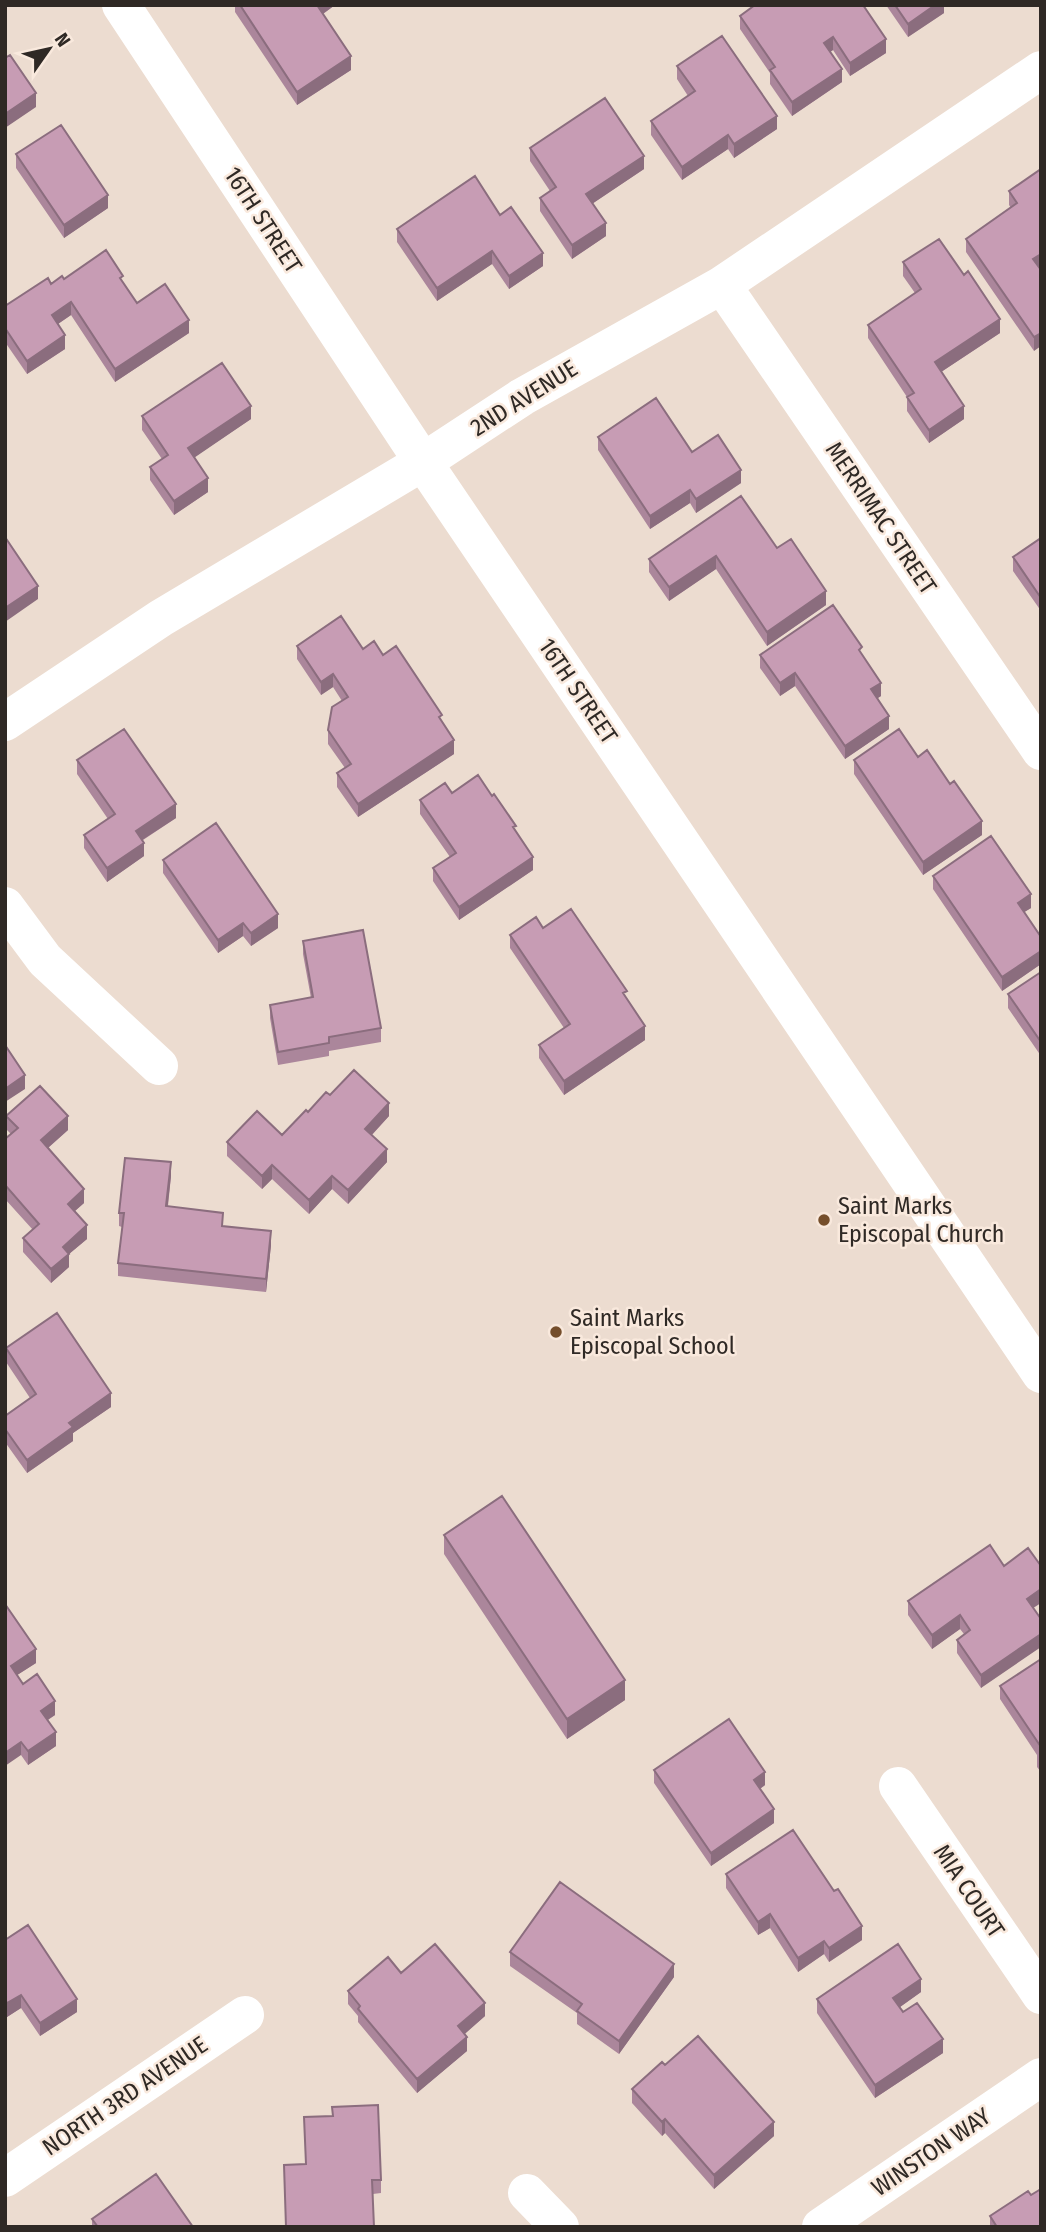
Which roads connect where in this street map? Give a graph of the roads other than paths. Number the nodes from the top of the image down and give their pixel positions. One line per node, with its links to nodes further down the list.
1 (121, 5): 4 (street, 16TH STREET)
2 (1041, 69): 3 (street, 2ND AVENUE)
3 (722, 285): 4 (street, 2ND AVENUE); 6 (street, MERRIMAC STREET)
4 (423, 462): 5 (street, 2ND AVENUE); 9 (street, 16TH STREET)
5 (5, 722)
6 (1041, 751)
7 (5, 906): 8 (street)
8 (159, 1066)
9 (1041, 1374)
10 (898, 1786): 11 (street, MIA COURT)
11 (1041, 1995)
12 (245, 2015): 14 (street, NORTH 3RD AVENUE)
13 (1041, 2077): 17 (street, WINSTON WAY)
14 (5, 2178)
15 (527, 2193): 16 (street)
16 (559, 2227)
17 (821, 2227)

